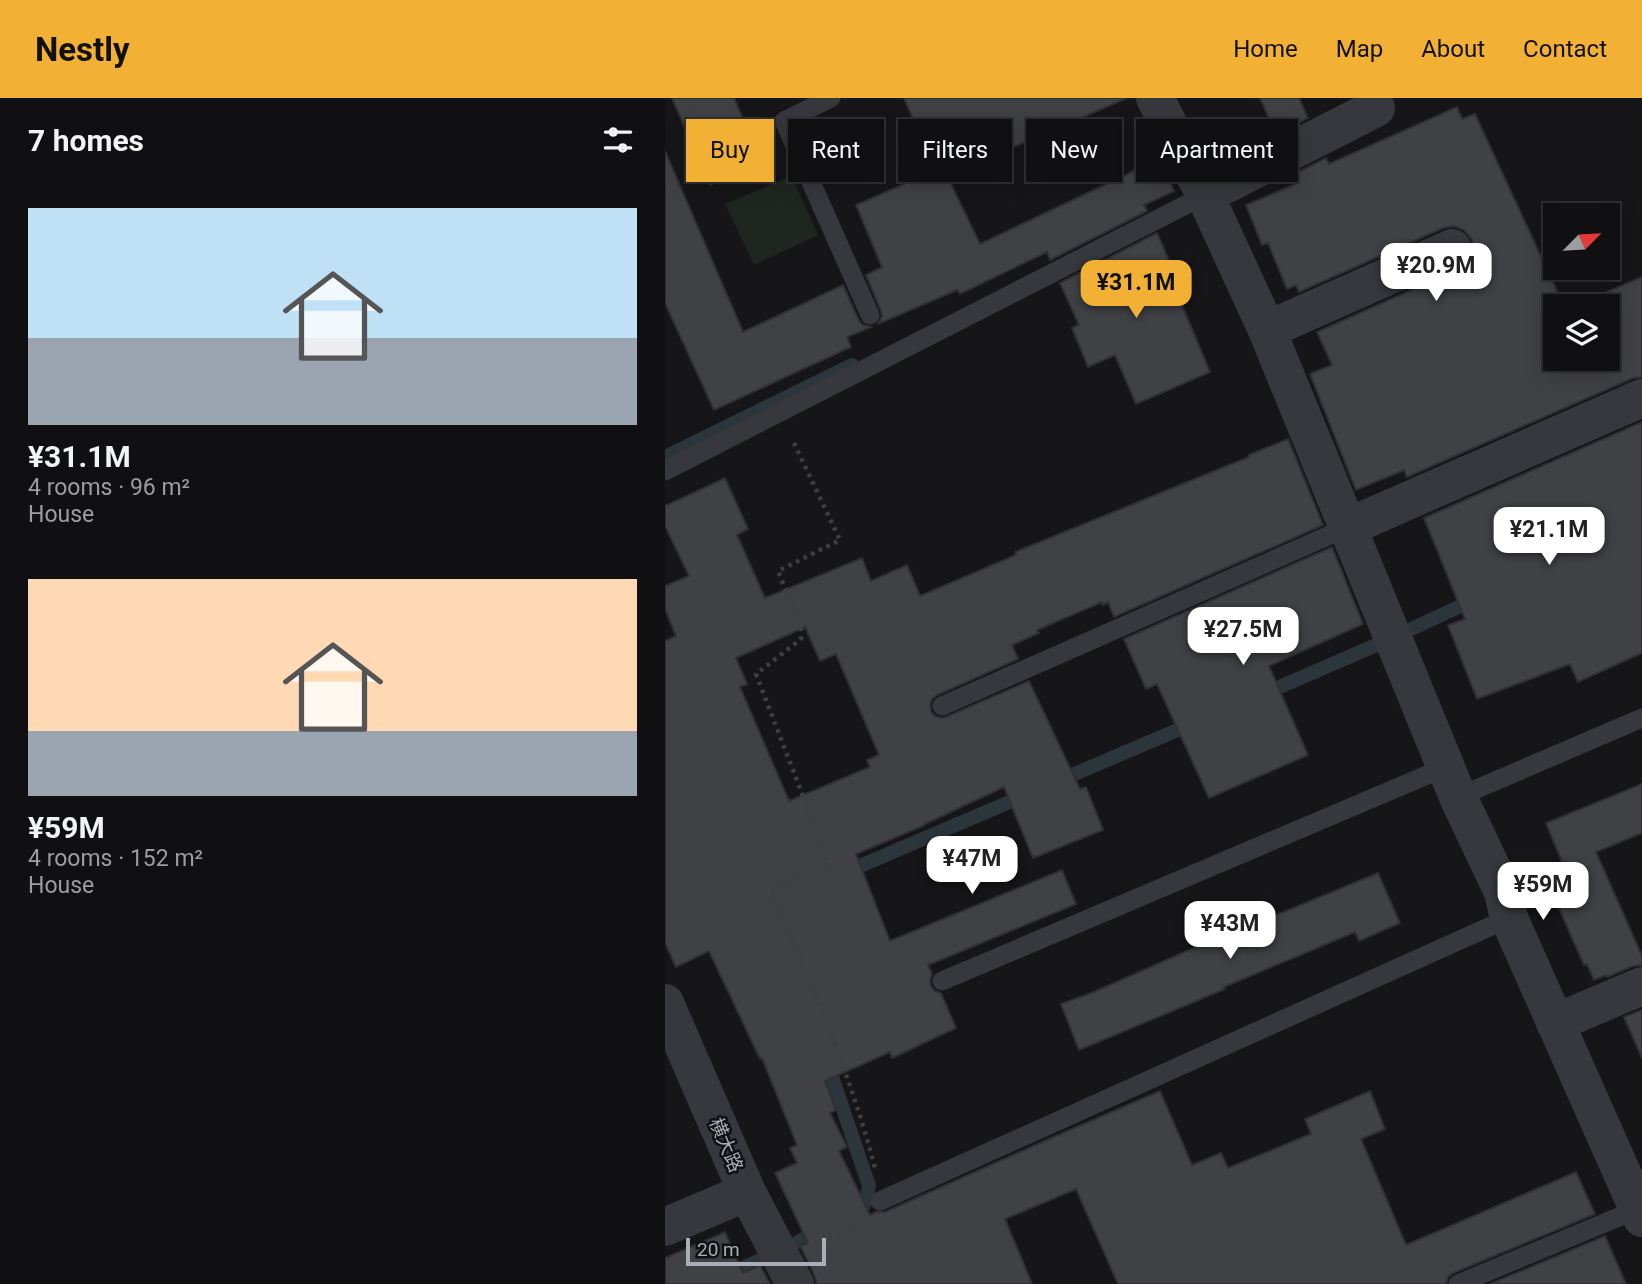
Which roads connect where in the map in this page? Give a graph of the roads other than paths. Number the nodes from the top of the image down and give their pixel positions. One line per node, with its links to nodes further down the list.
1 (831, 98): 6 (lane)
2 (1155, 98): 4 (street)
3 (1383, 101): 4 (street)
4 (1205, 195): 7 (street); 9 (lane)
5 (1451, 247): 7 (street)
6 (870, 315)
7 (1268, 330): 10 (street)
8 (1642, 398): 10 (street)
9 (665, 471)
10 (1347, 527): 11 (lane); 13 (street)
11 (942, 706)
12 (1642, 718): 13 (lane)
13 (1452, 782): 14 (street); 15 (lane)
14 (1509, 918): 18 (street); 20 (lane)
15 (942, 981)
16 (1642, 986): 18 (street)
17 (665, 1003): 19 (street, 横大路)
18 (1555, 1023): 21 (street)
19 (747, 1192): 22 (street); 23 (street, 横大路)
20 (880, 1201)
21 (1640, 1214): 24 (lane)
22 (665, 1227)
23 (789, 1273)
24 (1458, 1284)

